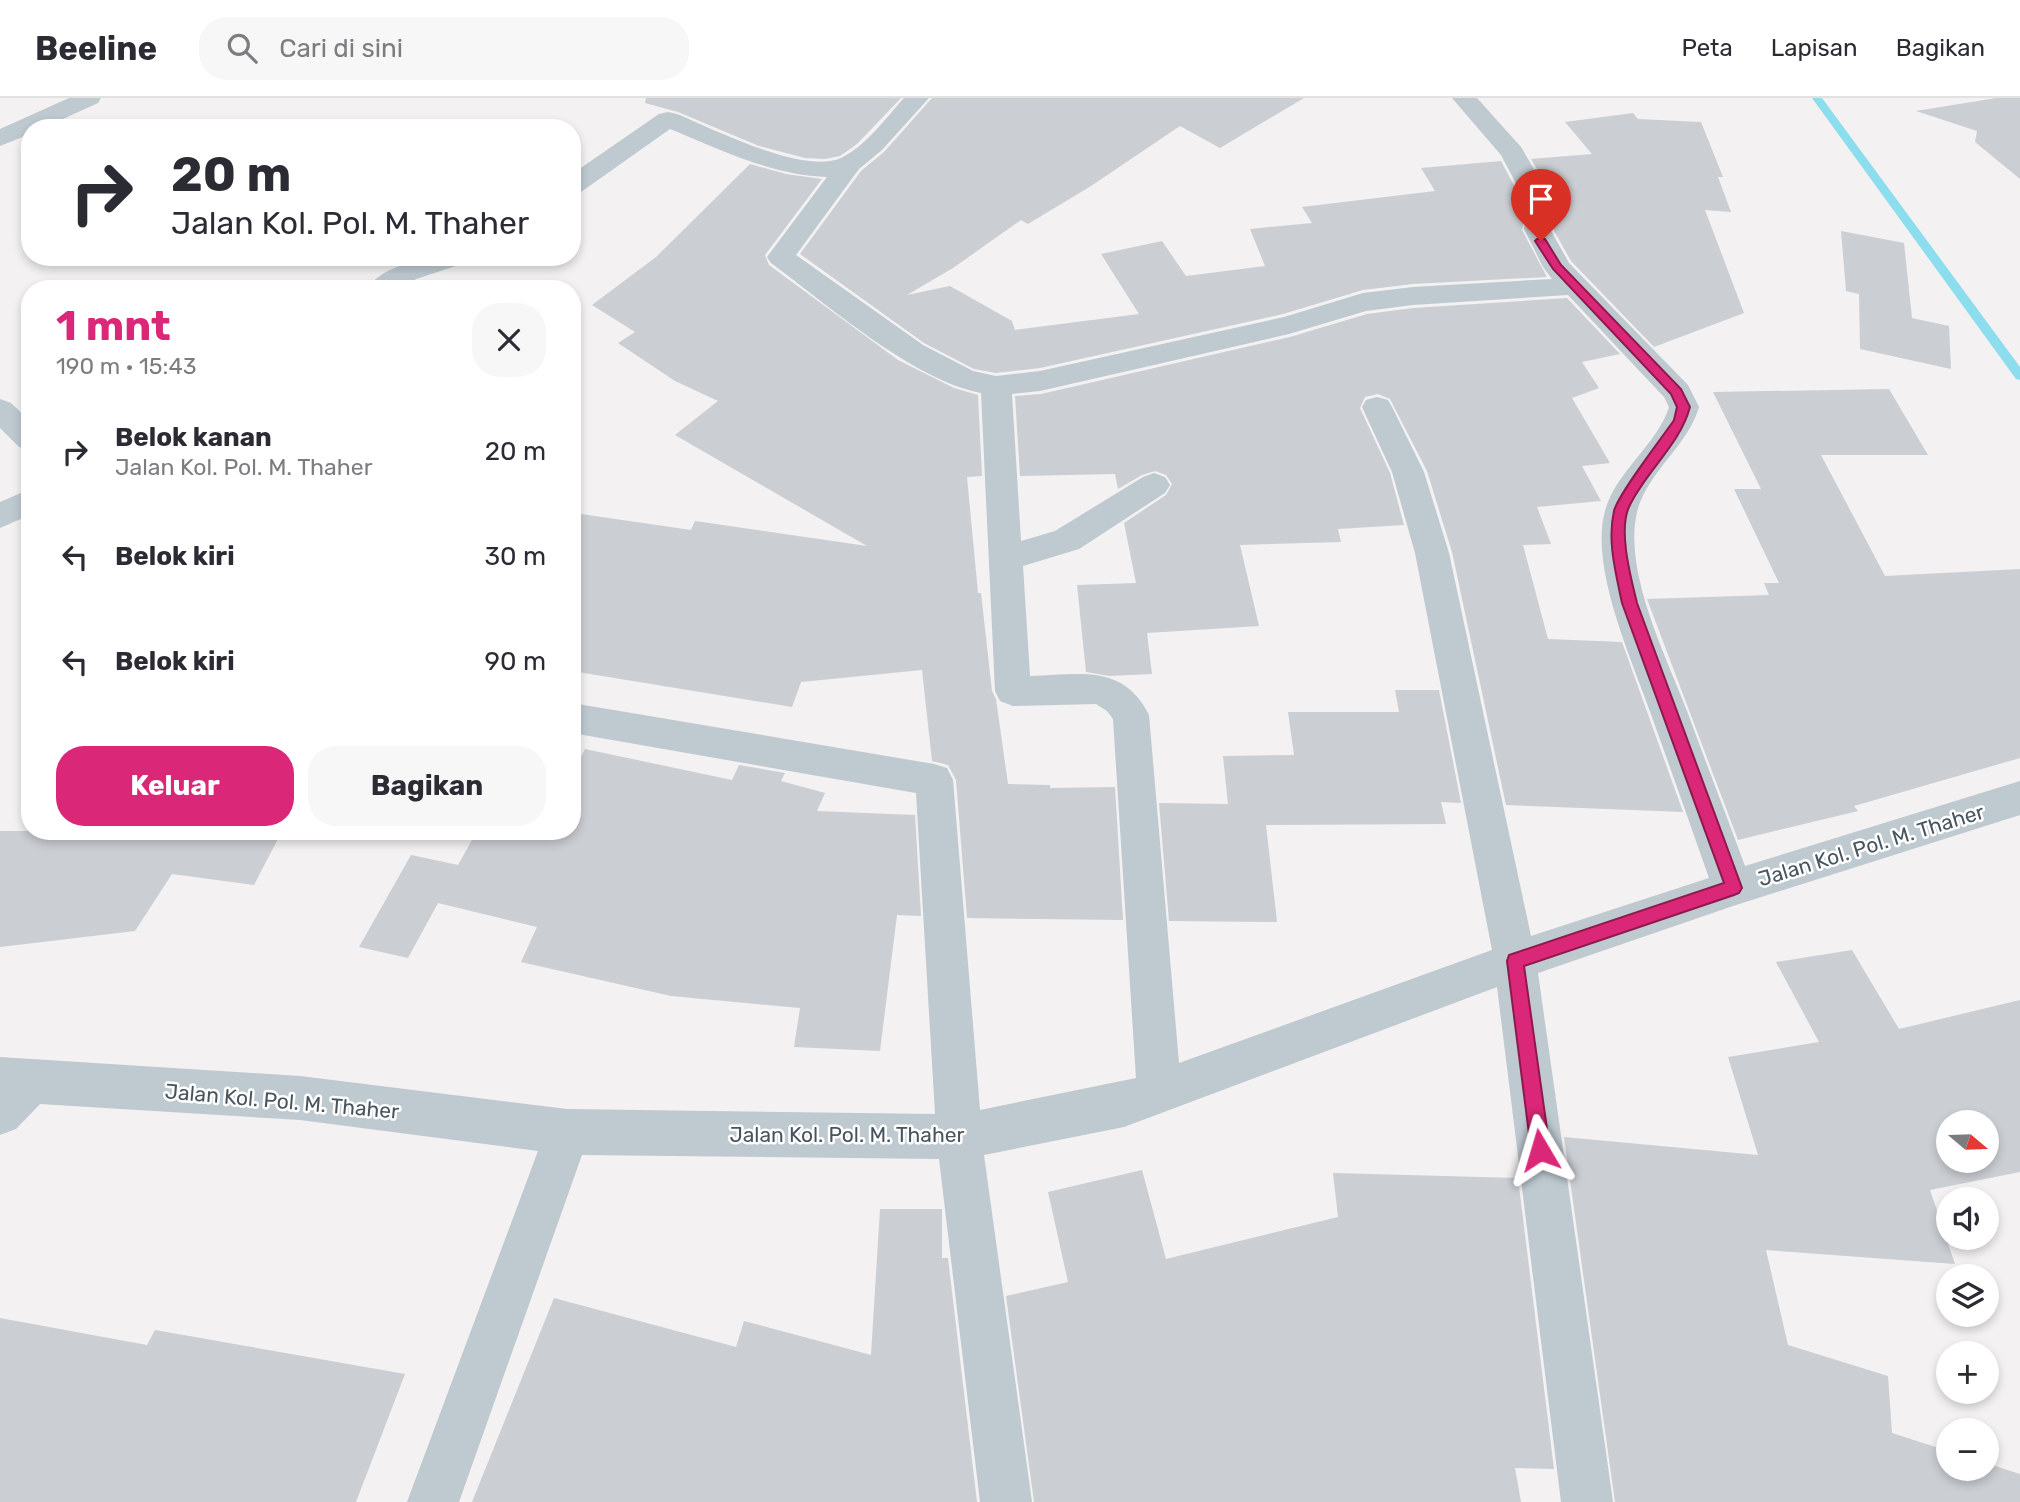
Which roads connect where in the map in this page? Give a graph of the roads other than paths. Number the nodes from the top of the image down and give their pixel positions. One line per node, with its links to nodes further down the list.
1 (89, 98): 4 (street)
2 (917, 98): 5 (street)
3 (1464, 98): 9 (street)
4 (52, 119)
5 (849, 165): 6 (street); 10 (street)
6 (581, 180)
7 (429, 266): 8 (street)
8 (396, 280)
9 (1576, 286): 10 (street); 20 (street)
10 (996, 386): 17 (street)
11 (1377, 407): 21 (street)
12 (0, 410): 13 (street)
13 (21, 430)
14 (1154, 485): 17 (street)
15 (21, 506): 16 (street)
16 (0, 516)
17 (1004, 558): 23 (street)
18 (581, 720): 25 (street)
19 (2020, 798): 20 (street, Jalan Kol. Pol. M. Thaher)
20 (1734, 888): 21 (street, Jalan Kol. Pol. M. Thaher)
21 (1515, 961): 23 (street, Jalan Kol. Pol. M. Thaher); 28 (street)
22 (10, 1091): 24 (street, Jalan Kol. Pol. M. Thaher)
23 (1158, 1092): 25 (street, Jalan Kol. Pol. M. Thaher)
24 (567, 1132): 25 (street, Jalan Kol. Pol. M. Thaher); 26 (street)
25 (959, 1137): 27 (street)
26 (433, 1502)
27 (1006, 1502)
28 (1587, 1502)

